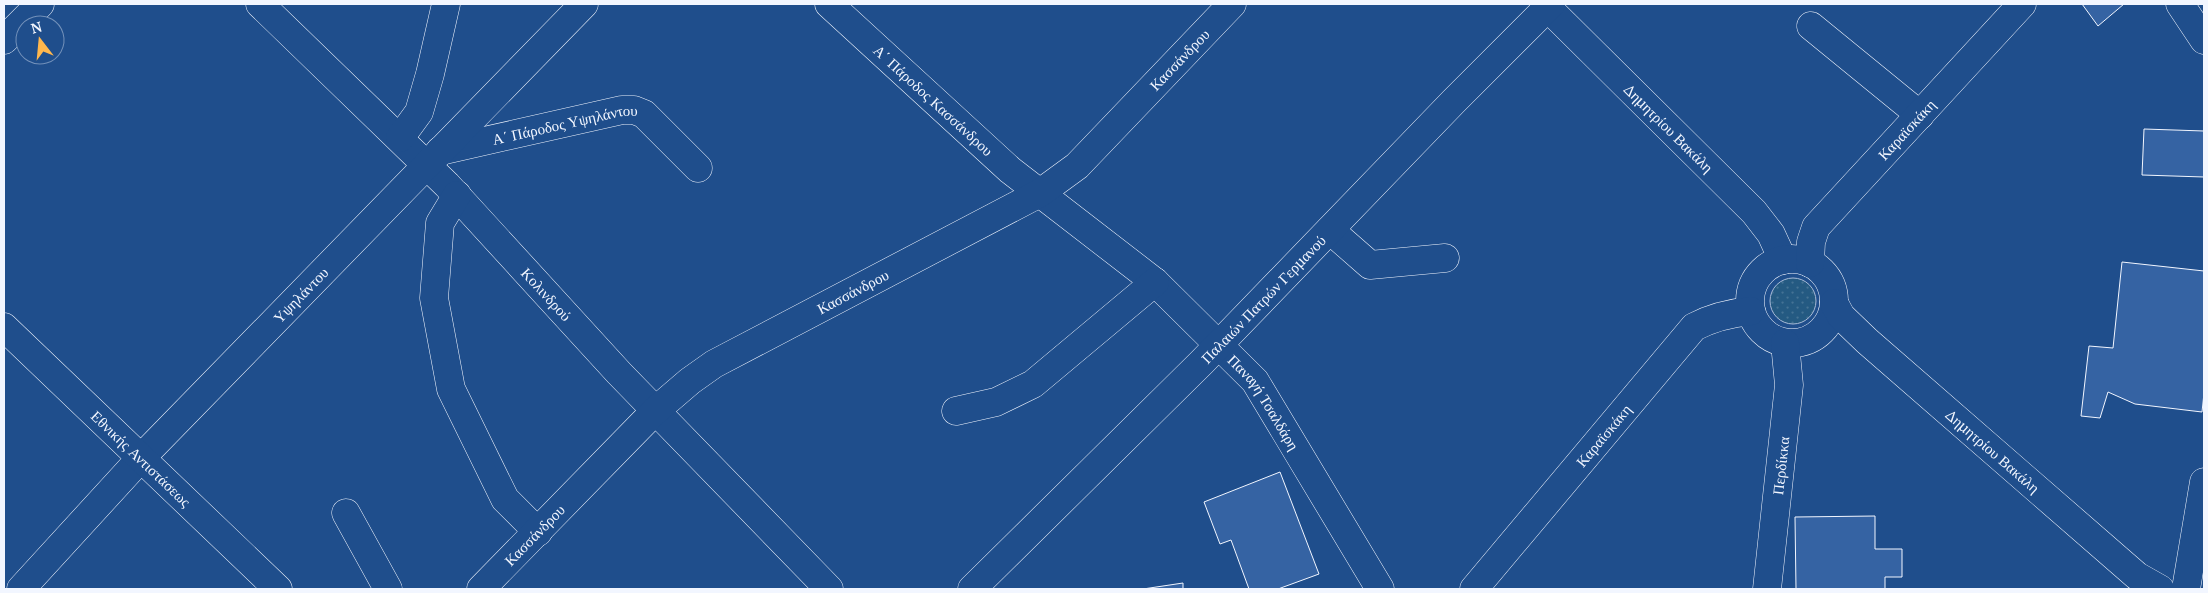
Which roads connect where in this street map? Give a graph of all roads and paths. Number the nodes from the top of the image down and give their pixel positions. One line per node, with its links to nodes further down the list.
1 (40, 4): 11 (street)
2 (260, 4): 14 (street, Κολινδρού)
3 (446, 4): 14 (street)
4 (584, 4): 15 (street, Υψηλάντου)
5 (829, 4): 17 (street, Α΄ Πάροδος Κασσάνδρου)
6 (1232, 4): 17 (street, Κασσάνδρου)
7 (2022, 4): 13 (street, Καραϊσκάκη)
8 (2180, 4): 12 (street)
9 (1548, 5): 19 (street, Παλαιών Πατρών Γερμανού); 21 (street, Δημητρίου Βακάλη)
10 (1811, 26): 13 (street)
11 (4, 40)
12 (2204, 40)
13 (1920, 115): 22 (street, Καραϊσκάκη)
14 (400, 138): 15 (street, Κολινδρού)
15 (433, 158): 16 (street, Α΄ Πάροδος Υψηλάντου); 18 (street, Κολινδρού); 31 (street, Υψηλάντου)
16 (698, 168)
17 (1040, 193): 23 (street, Παναγή Τσαλδάρη); 29 (street, Κασσάνδρου)
18 (456, 195): 29 (street, Κολινδρού); 34 (street)
19 (1330, 230): 20 (street); 28 (street, Παλαιών Πατρών Γερμανού)
20 (1446, 258)
21 (1783, 260): 22 (street); 25 (street)
22 (1810, 263): 24 (street)
23 (1155, 282): 28 (street, Παναγή Τσαλδάρη); 30 (street)
24 (1834, 303): 27 (street); 44 (street, Δημητρίου Βακάλη)
25 (1751, 311): 27 (street); 42 (street, Καραϊσκάκη)
26 (4, 327): 31 (street, Εθνικής Αντιστάσεως)
27 (1785, 342): 43 (street, Περδίκκα)
28 (1218, 344): 40 (street, Παλαιών Πατρών Γερμανού); 41 (street, Παναγή Τσαλδάρη)
29 (656, 411): 34 (street, Κασσάνδρου); 39 (street, Κολινδρού)
30 (956, 411)
31 (140, 459): 35 (street, Υψηλάντου); 36 (street, Εθνικής Αντιστάσεως)
32 (2204, 482): 45 (street)
33 (346, 512): 37 (street)
34 (538, 532): 38 (street, Κασσάνδρου)
35 (21, 589)
36 (278, 589)
37 (388, 589)
38 (481, 589)
39 (829, 589)
40 (972, 589)
41 (1380, 589)
42 (1474, 589)
43 (1767, 589)
44 (2160, 589)
45 (2186, 589)

